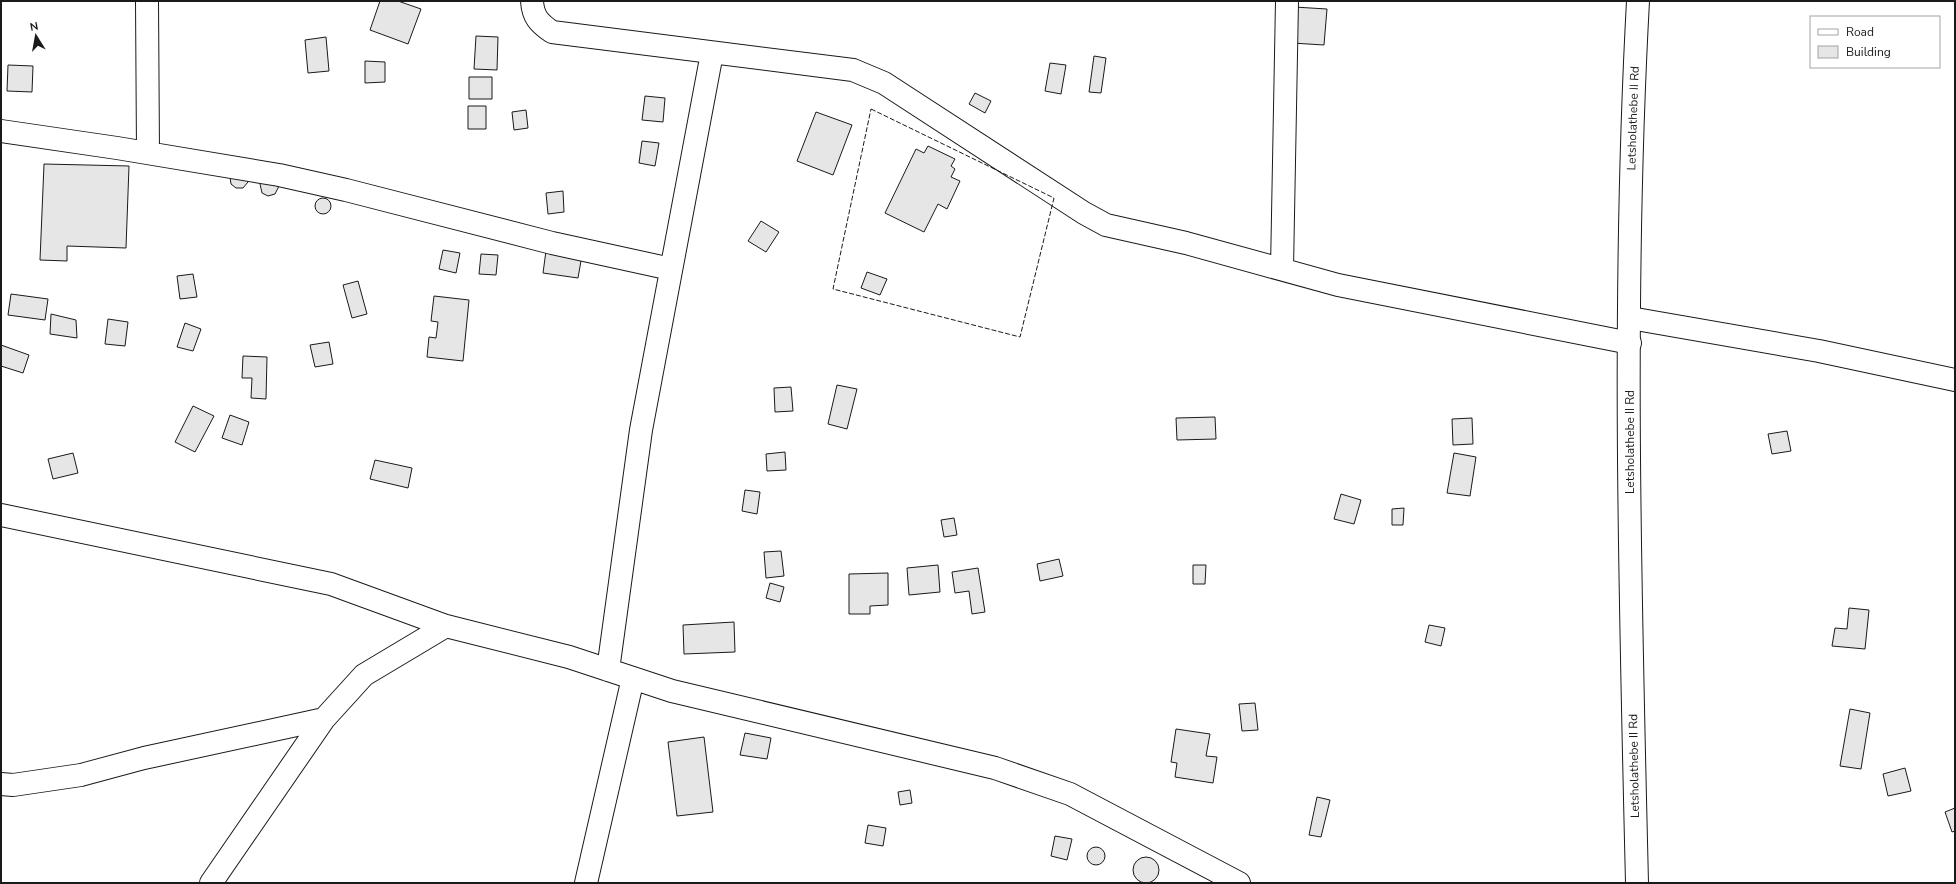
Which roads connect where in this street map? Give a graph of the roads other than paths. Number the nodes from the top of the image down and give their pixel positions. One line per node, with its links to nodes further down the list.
1 (147, 1): 7 (street)
2 (532, 1): 5 (street)
3 (1287, 1): 9 (street)
4 (1638, 1): 10 (street, Letsholathebe II Rd)
5 (712, 53): 8 (street); 9 (street)
6 (1, 131): 7 (street)
7 (148, 153): 8 (street)
8 (671, 269): 15 (street)
9 (1282, 269): 11 (street)
10 (1630, 318): 11 (street, Letsholathebe II Rd); 12 (street)
11 (1630, 343): 22 (street, Letsholathebe II Rd)
12 (1955, 380)
13 (1, 515): 14 (street)
14 (446, 626): 15 (street); 17 (street)
15 (608, 670): 16 (street)
16 (633, 678): 20 (street); 21 (street)
17 (324, 719): 18 (street); 19 (street)
18 (1, 784)
19 (211, 883)
20 (586, 883)
21 (1239, 883)
22 (1637, 883)

